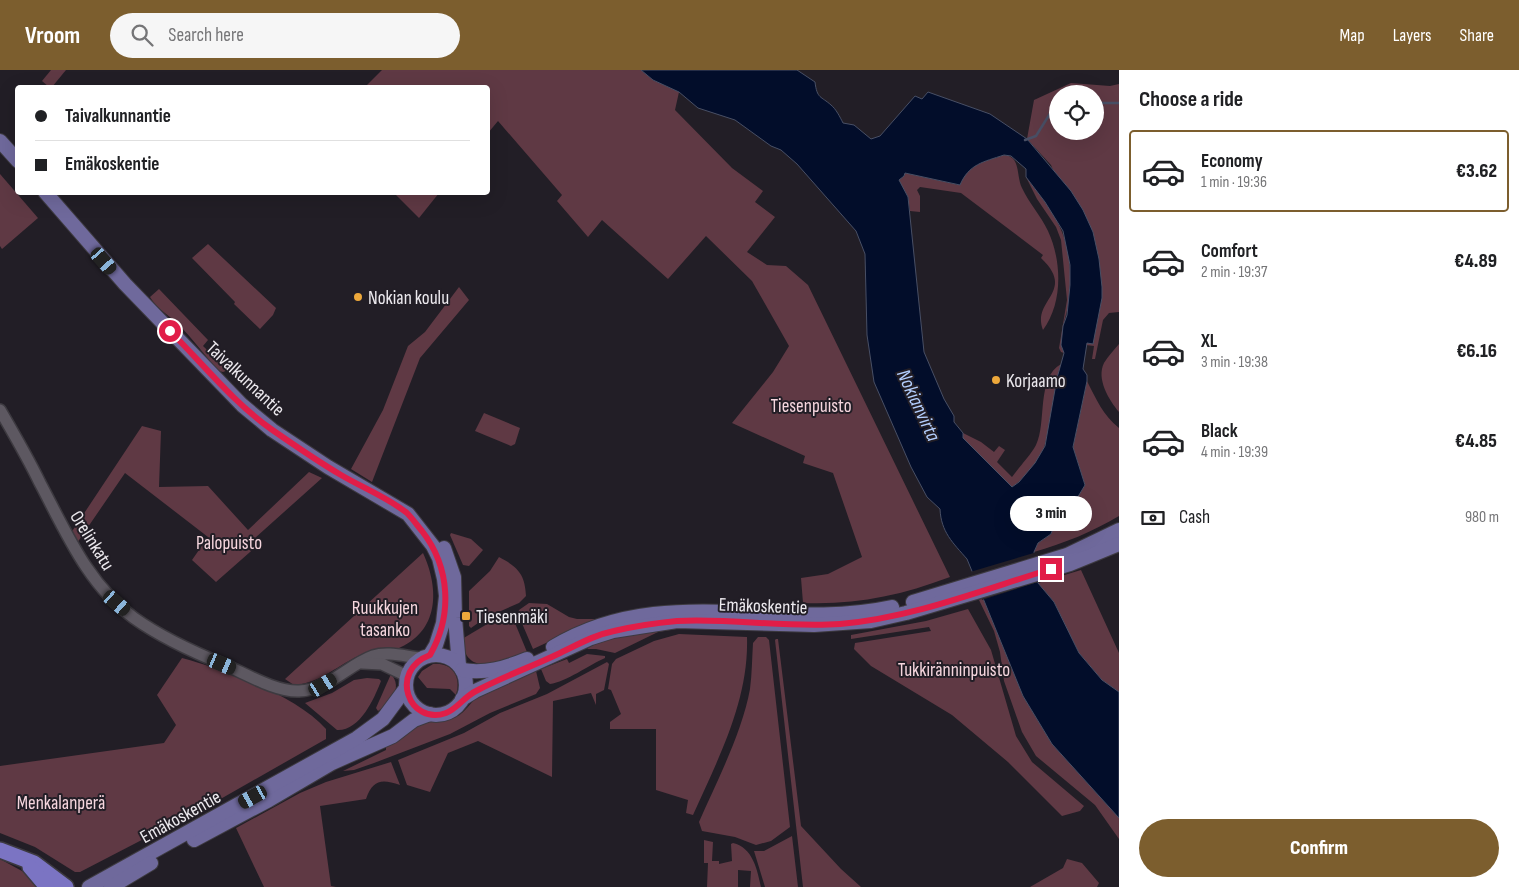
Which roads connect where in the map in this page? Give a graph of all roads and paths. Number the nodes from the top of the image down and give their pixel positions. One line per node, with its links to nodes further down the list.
1 (0, 141): 2 (main road)
2 (15, 158)
3 (48, 195): 5 (main road, Taivalkunnantie)
4 (0, 410): 11 (street, Orelinkatu)
5 (408, 514): 10 (main road, Taivalkunnantie); 12 (main road, Taivalkunnantie)
6 (1119, 530): 8 (main road)
7 (1119, 544): 8 (main road)
8 (1068, 559): 9 (main road, Emäkoskentie)
9 (956, 593): 12 (main road, Emäkoskentie); 14 (main road, Emäkoskentie)
10 (426, 657): 11 (street, Orelinkatu); 12 (main road); 13 (main road)
11 (362, 663): 13 (street)
12 (460, 667): 14 (main road)
13 (407, 682): 15 (main road); 20 (main road, Emäkoskentie)
14 (462, 699): 15 (main road)
15 (430, 714): 21 (main road, Emäkoskentie)
16 (0, 850): 17 (highway)
17 (20, 858): 18 (highway); 19 (highway)
18 (47, 887)
19 (66, 887)
20 (89, 887)
21 (111, 887)

